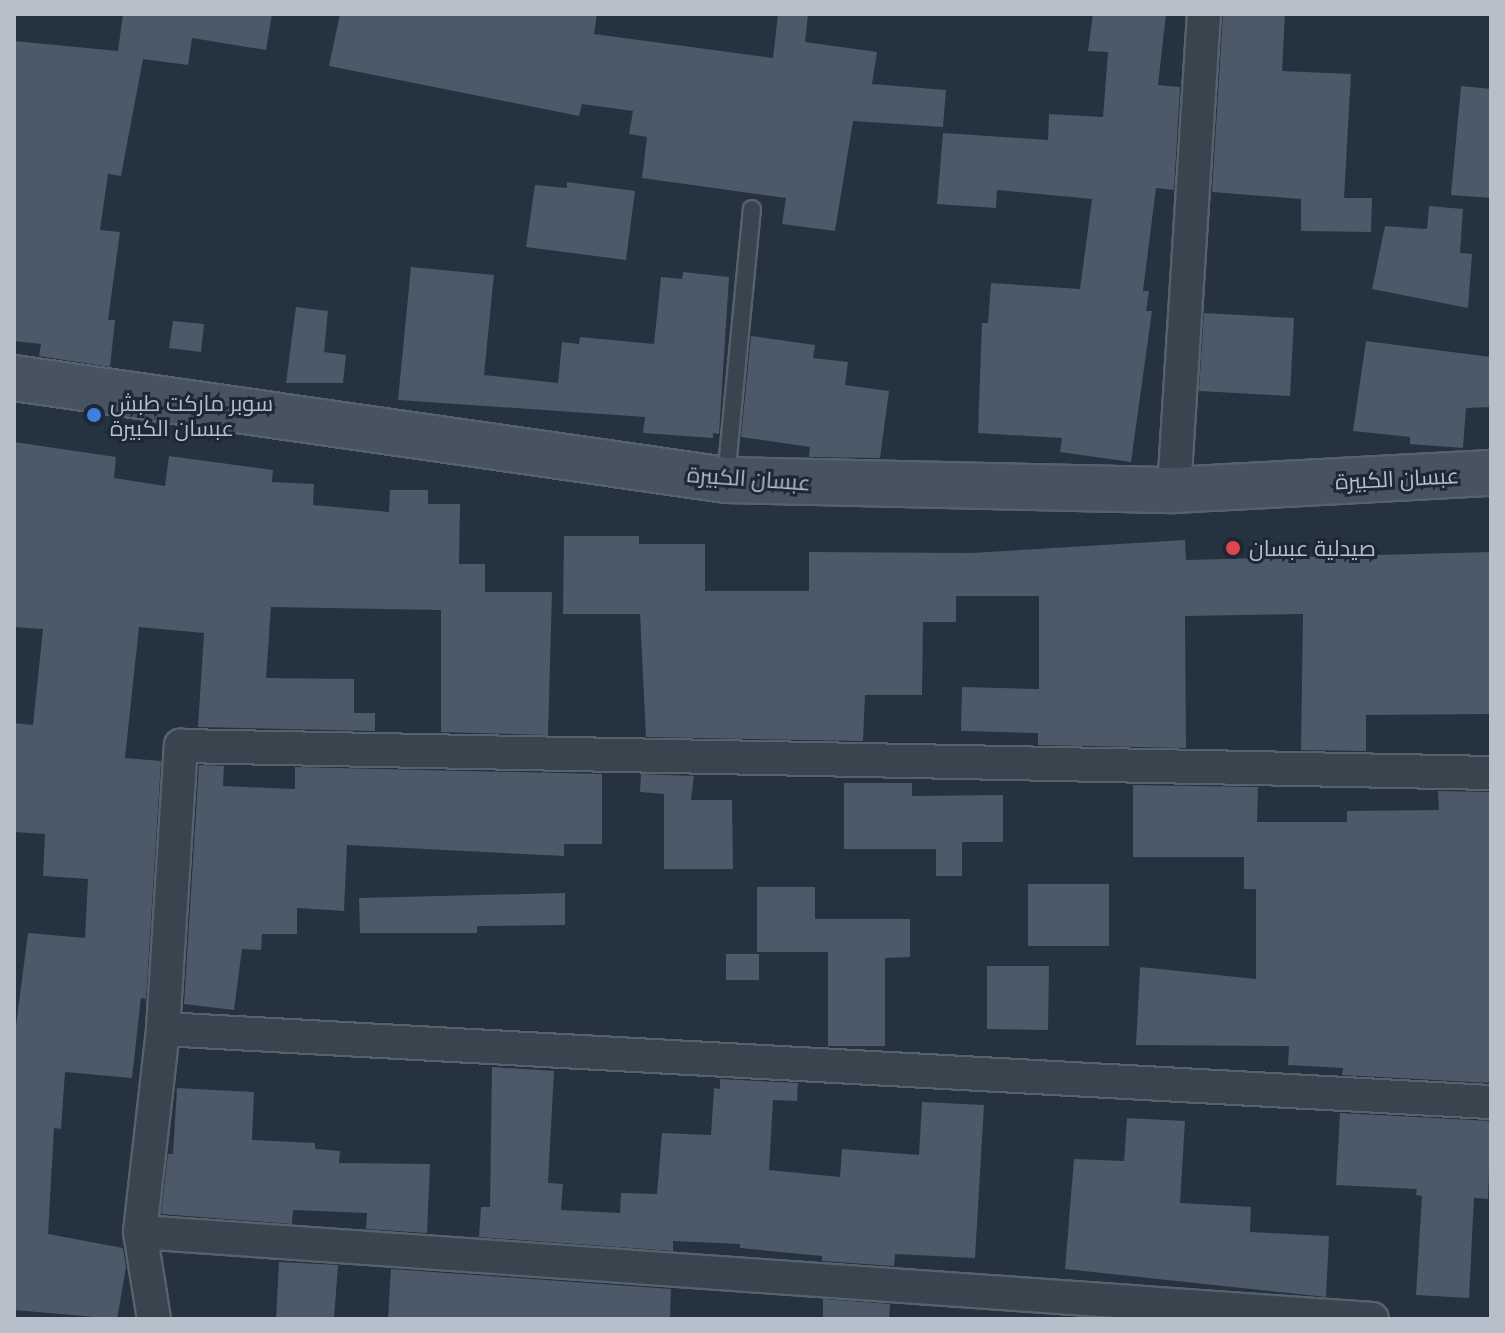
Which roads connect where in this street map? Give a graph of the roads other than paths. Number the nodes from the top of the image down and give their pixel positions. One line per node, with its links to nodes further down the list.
1 (1204, 14): 6 (street)
2 (752, 209): 5 (lane)
3 (14, 378): 5 (main road, عبسان الكبيرة)
4 (1491, 473): 6 (main road, عبسان الكبيرة)
5 (726, 480): 6 (main road, عبسان الكبيرة)
6 (1174, 490)
7 (1491, 773): 8 (street)
8 (163, 1029): 9 (street); 10 (street)
9 (1491, 1102)
10 (140, 1232): 11 (street); 12 (street)
11 (154, 1319)
12 (1372, 1319)

